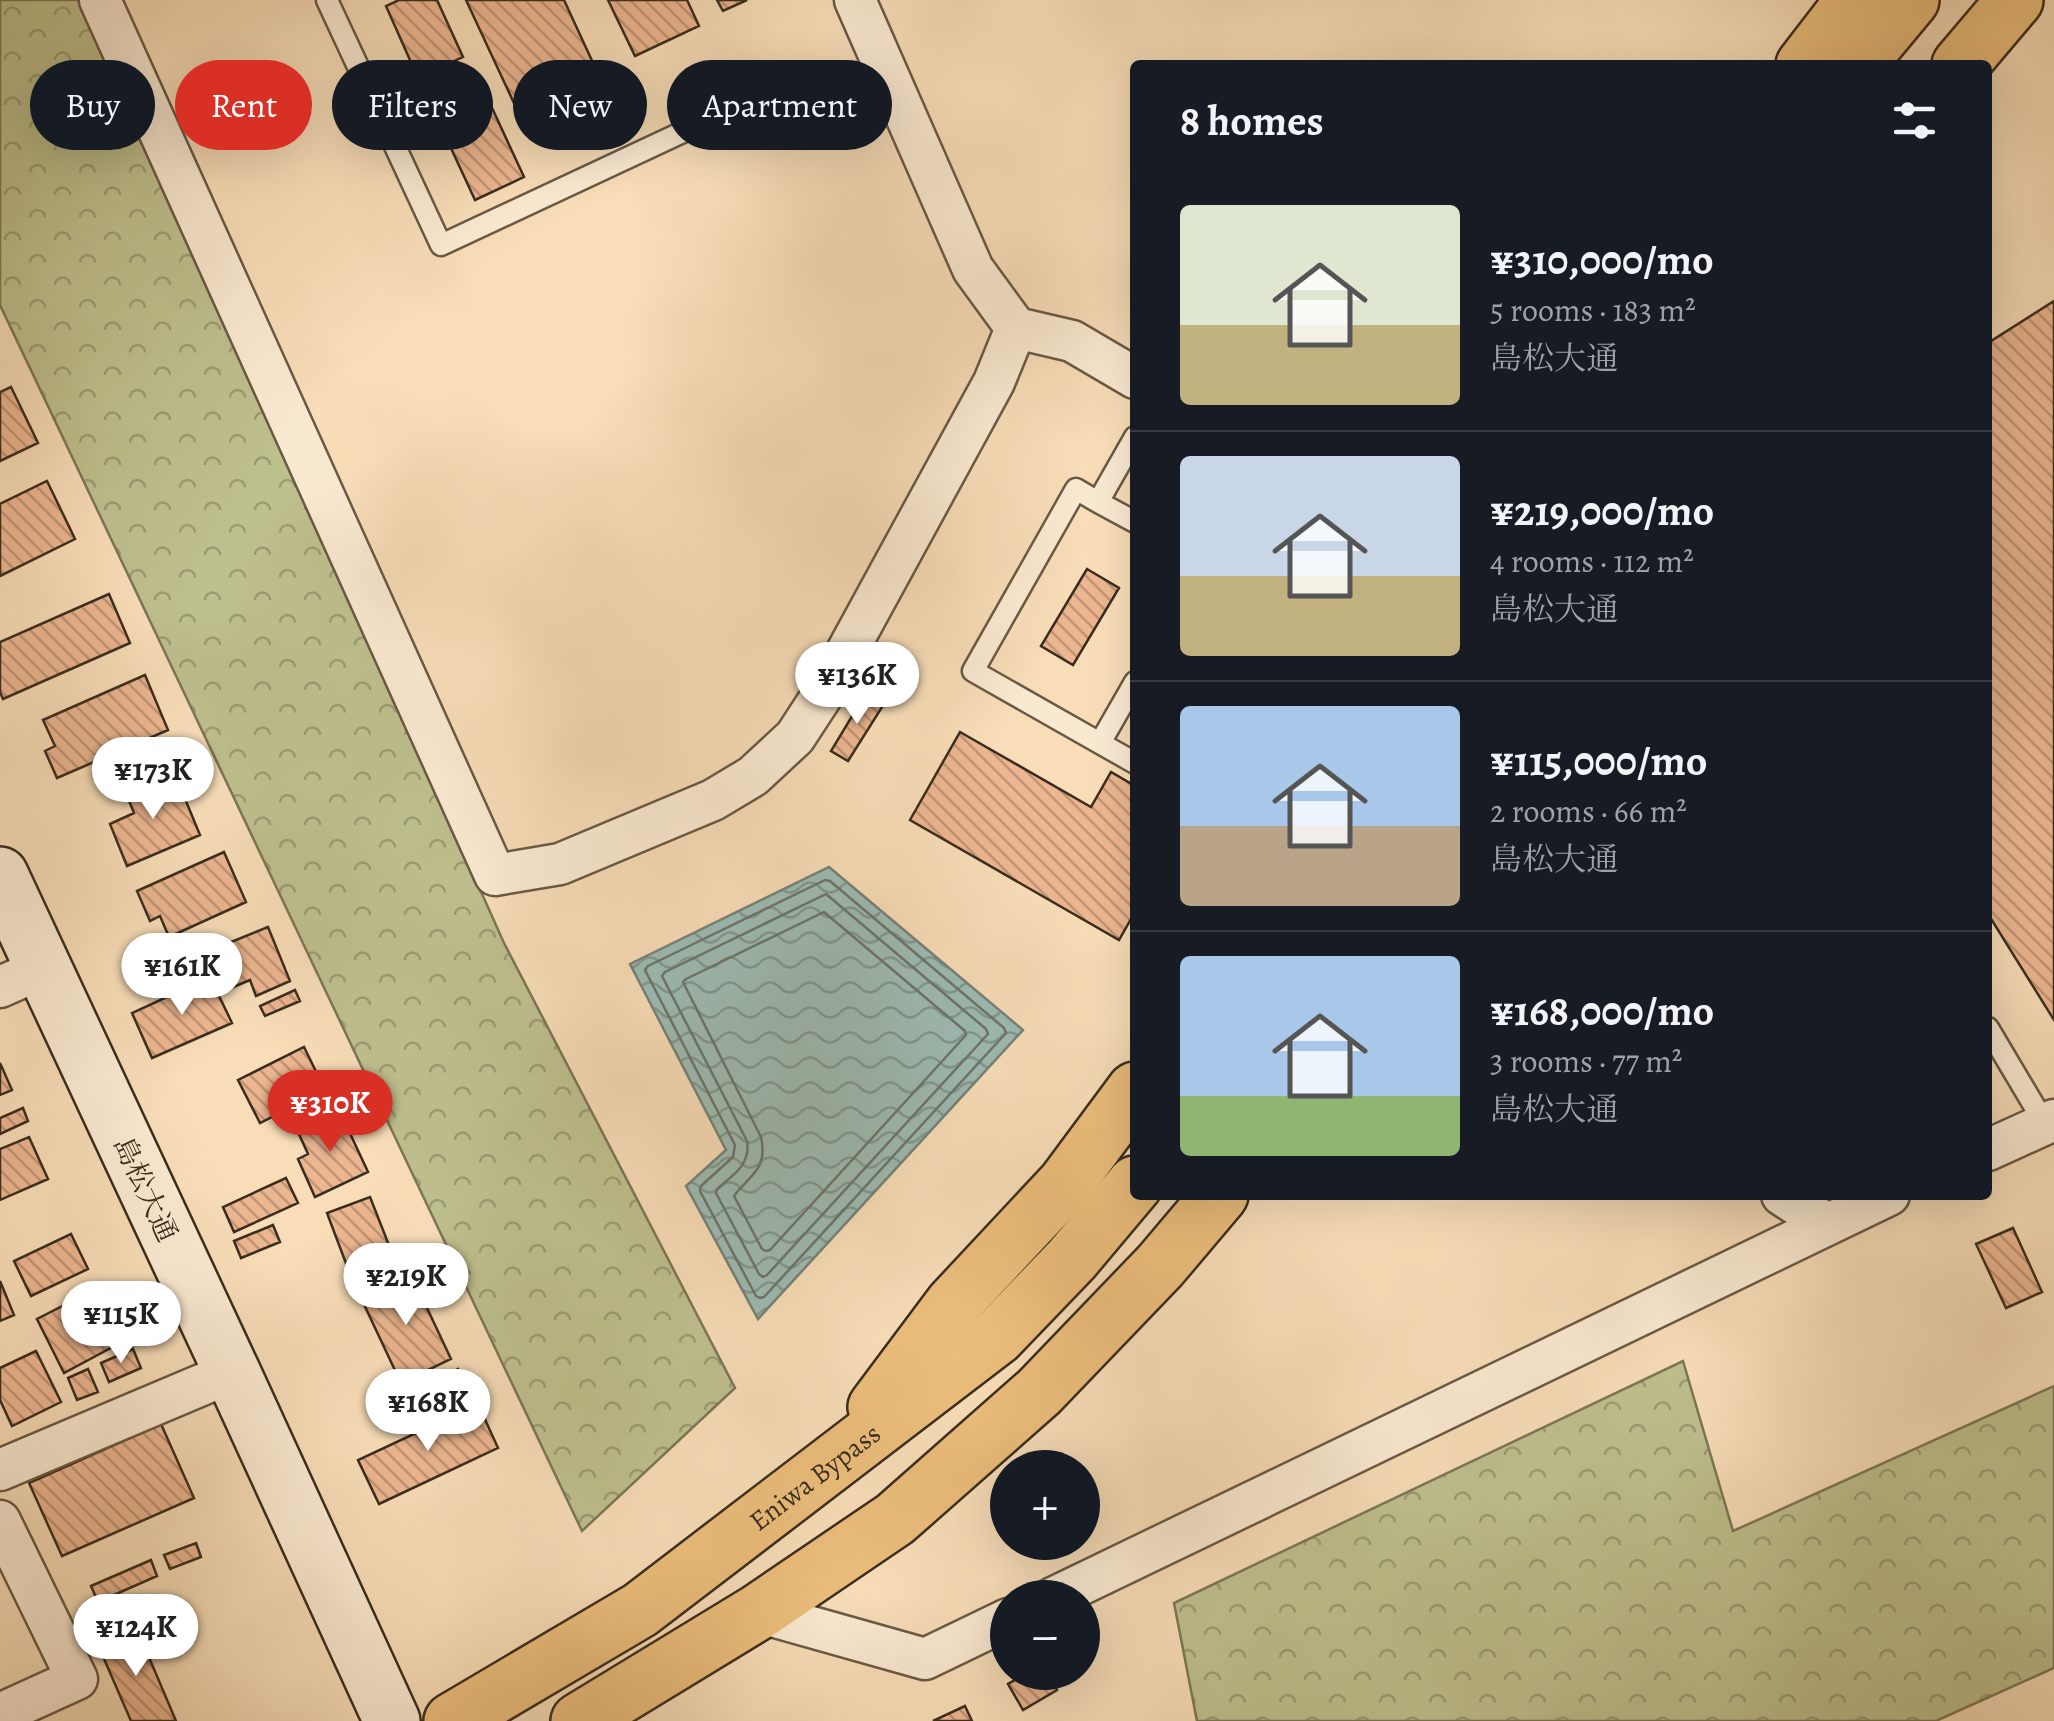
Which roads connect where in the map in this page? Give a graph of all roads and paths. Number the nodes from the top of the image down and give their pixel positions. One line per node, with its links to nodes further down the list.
1 (100, 0): 11 (street)
2 (327, 0): 10 (lane)
3 (855, 0): 11 (street)
4 (1854, 0): 7 (highway)
5 (1911, 0): 8 (highway)
6 (2015, 0): 9 (highway)
7 (1808, 60)
8 (1861, 60)
9 (1964, 60)
10 (667, 140)
11 (1016, 328): 12 (street)
12 (1130, 375)
13 (1130, 446): 14 (lane)
14 (1098, 502): 15 (lane); 17 (lane)
15 (1130, 519)
16 (1130, 691): 17 (lane)
17 (1100, 743): 18 (lane)
18 (1130, 760)
19 (0, 876): 20 (street, 島松大通)
20 (21, 978): 30 (street, 島松大通)
21 (1992, 1034): 23 (lane)
22 (1130, 1097): 31 (highway)
23 (2050, 1122): 24 (street)
24 (1992, 1148)
25 (1130, 1190): 31 (highway, Eniwa Bypass)
26 (1216, 1200): 35 (highway)
27 (1790, 1200): 29 (street)
28 (1878, 1200): 29 (street)
29 (1827, 1224): 34 (street)
30 (232, 1372): 32 (street); 38 (street, 島松大通)
31 (838, 1457): 39 (highway, Eniwa Bypass)
32 (0, 1470)
33 (0, 1521): 37 (street)
34 (1090, 1580)
35 (758, 1612): 36 (street); 40 (highway)
36 (990, 1628)
37 (0, 1714)
38 (392, 1721)
39 (452, 1721)
40 (579, 1721)

